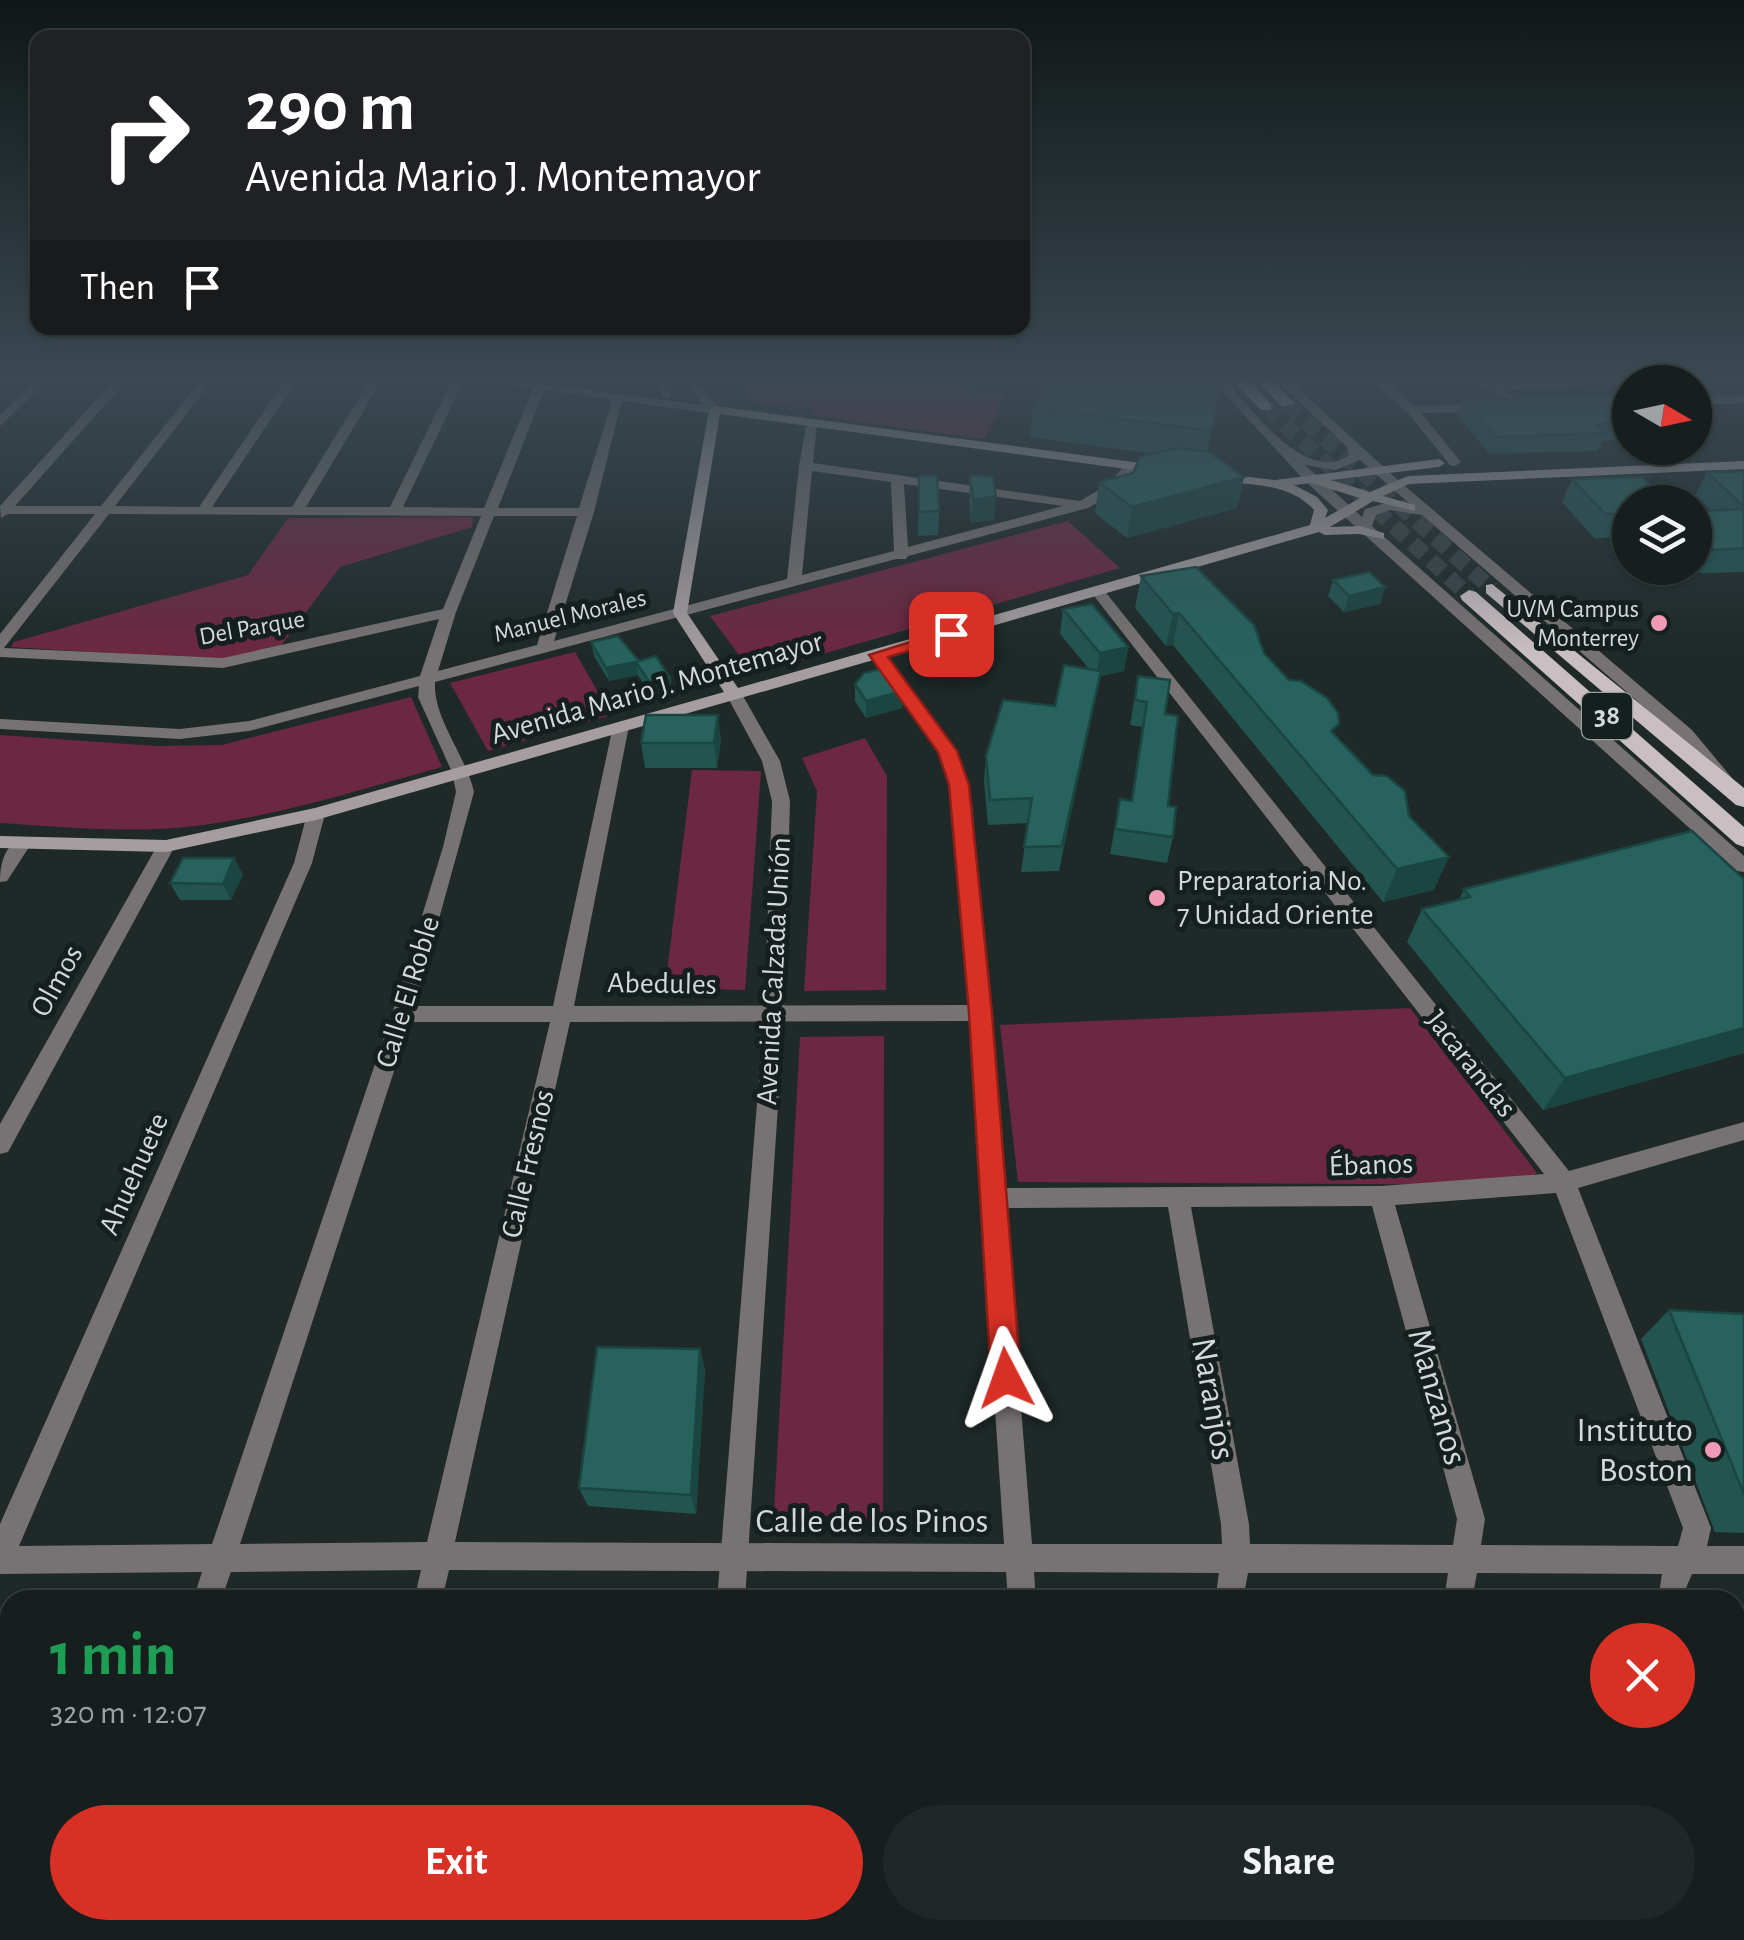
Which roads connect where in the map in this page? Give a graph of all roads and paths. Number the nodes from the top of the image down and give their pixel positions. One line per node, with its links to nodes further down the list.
1 (39, 471): 30 (street)
2 (137, 471): 31 (street)
3 (230, 471): 32 (street)
4 (321, 471): 33 (street)
5 (414, 471): 38 (street)
6 (507, 471): 34 (street)
7 (599, 471): 35 (street)
8 (705, 471): 49 (main road)
9 (805, 471): 44 (street)
10 (840, 471): 22 (street)
11 (1128, 471): 28 (street, Manuel Morales)
12 (1167, 471): 13 (main road)
13 (1171, 471)
14 (1301, 471): 24 (main road)
15 (1307, 471): 23 (street)
16 (1332, 471): 20 (main road)
17 (1367, 471): 20 (main road)
18 (1380, 471): 26 (street)
19 (1606, 471): 26 (main road)
20 (1342, 474): 23 (main road); 26 (main road)
21 (1209, 476): 25 (main road)
22 (897, 478): 28 (street); 43 (street)
23 (1312, 479): 24 (main road); 27 (main road); 36 (street)
24 (1292, 482): 25 (main road)
25 (1272, 484): 40 (main road)
26 (1394, 484): 27 (main road, Avenida Mario J. Montemayor); 37 (street)
27 (1372, 496): 29 (main road); 36 (main road, Avenida Mario J. Montemayor)
28 (1084, 505): 43 (street, Manuel Morales)
29 (1410, 508): 37 (street); 39 (street)
30 (1, 512): 31 (street)
31 (106, 512): 32 (street); 50 (street)
32 (202, 512): 33 (street)
33 (296, 512): 38 (street)
34 (488, 512): 35 (street); 38 (street); 48 (street)
35 (587, 512): 51 (street)
36 (1350, 512): 39 (street); 40 (main road, Avenida Mario J. Montemayor)
37 (1428, 512): 59 (street)
38 (394, 513)
39 (1366, 524): 41 (street)
40 (1316, 528): 42 (main road, Avenida Mario J. Montemayor)
41 (1379, 536): 42 (main road); 65 (street)
42 (1288, 537): 46 (main road, Avenida Mario J. Montemayor)
43 (901, 556): 44 (street, Manuel Morales)
44 (794, 584): 49 (street, Manuel Morales)
45 (1492, 590): 59 (main road, 38)
46 (1098, 592): 53 (main road, Avenida Mario J. Montemayor); 73 (street, Jacarandas)
47 (1469, 596): 61 (main road, 38)
48 (449, 612): 52 (street, Del Parque); 54 (street)
49 (680, 614): 51 (street, Manuel Morales); 55 (main road, Avenida Calzada Unión)
50 (0, 644)
51 (544, 647): 54 (street, Manuel Morales)
52 (0, 652)
53 (878, 655): 55 (main road, Avenida Mario J. Montemayor); 68 (street)
54 (427, 680): 56 (street, Manuel Morales); 58 (street, Calle El Roble)
55 (735, 696): 57 (main road, Avenida Mario J. Montemayor); 70 (street, Avenida Calzada Unión)
56 (0, 724)
57 (621, 726): 58 (main road, Avenida Mario J. Montemayor); 67 (street, Calle Fresnos)
58 (460, 772): 60 (main road, Avenida Mario J. Montemayor); 69 (street, Calle El Roble)
59 (1739, 795)
60 (316, 814): 64 (main road, Avenida Mario J. Montemayor); 79 (street, Ahuehuete)
61 (1744, 839)
62 (0, 842): 63 (main road, Avenida Mario J. Montemayor)
63 (22, 844): 64 (main road, Avenida Mario J. Montemayor); 66 (street)
64 (166, 846): 72 (street, Olmos)
65 (1744, 866)
66 (0, 876)
67 (562, 1012): 69 (street, Abedules); 70 (street, Abedules); 77 (street, Calle Fresnos)
68 (980, 1013): 70 (street, Abedules); 76 (street)
69 (402, 1014): 78 (street, Calle El Roble)
70 (774, 1016): 81 (street, Avenida Calzada Unión)
71 (1744, 1131): 73 (street, Ébanos)
72 (0, 1145)
73 (1564, 1182): 74 (street, Ébanos); 85 (street, Jacarandas)
74 (1381, 1196): 75 (street, Ébanos); 83 (street, Manzanos)
75 (1178, 1197): 76 (street, Ébanos); 80 (street, Naranjos)
76 (993, 1198): 82 (street)
77 (438, 1556): 78 (street, Calle de los Pinos); 81 (street, Calle de los Pinos); 87 (street, Calle Fresnos)
78 (220, 1557): 79 (street, Calle de los Pinos); 86 (street, Calle El Roble)
79 (0, 1558)
80 (1236, 1558): 82 (street, Calle de los Pinos); 83 (street, Calle de los Pinos); 90 (street, Naranjos)
81 (734, 1559): 82 (street, Calle de los Pinos); 88 (street, Avenida Calzada Unión)
82 (1020, 1559): 89 (street)
83 (1466, 1559): 85 (street, Calle de los Pinos); 91 (street, Manzanos)
84 (1744, 1560): 85 (street, Calle de los Pinos)
85 (1682, 1561): 92 (street, Jacarandas)
86 (209, 1590)
87 (430, 1590)
88 (732, 1590)
89 (1022, 1590)
90 (1230, 1590)
91 (1460, 1590)
92 (1672, 1590)

